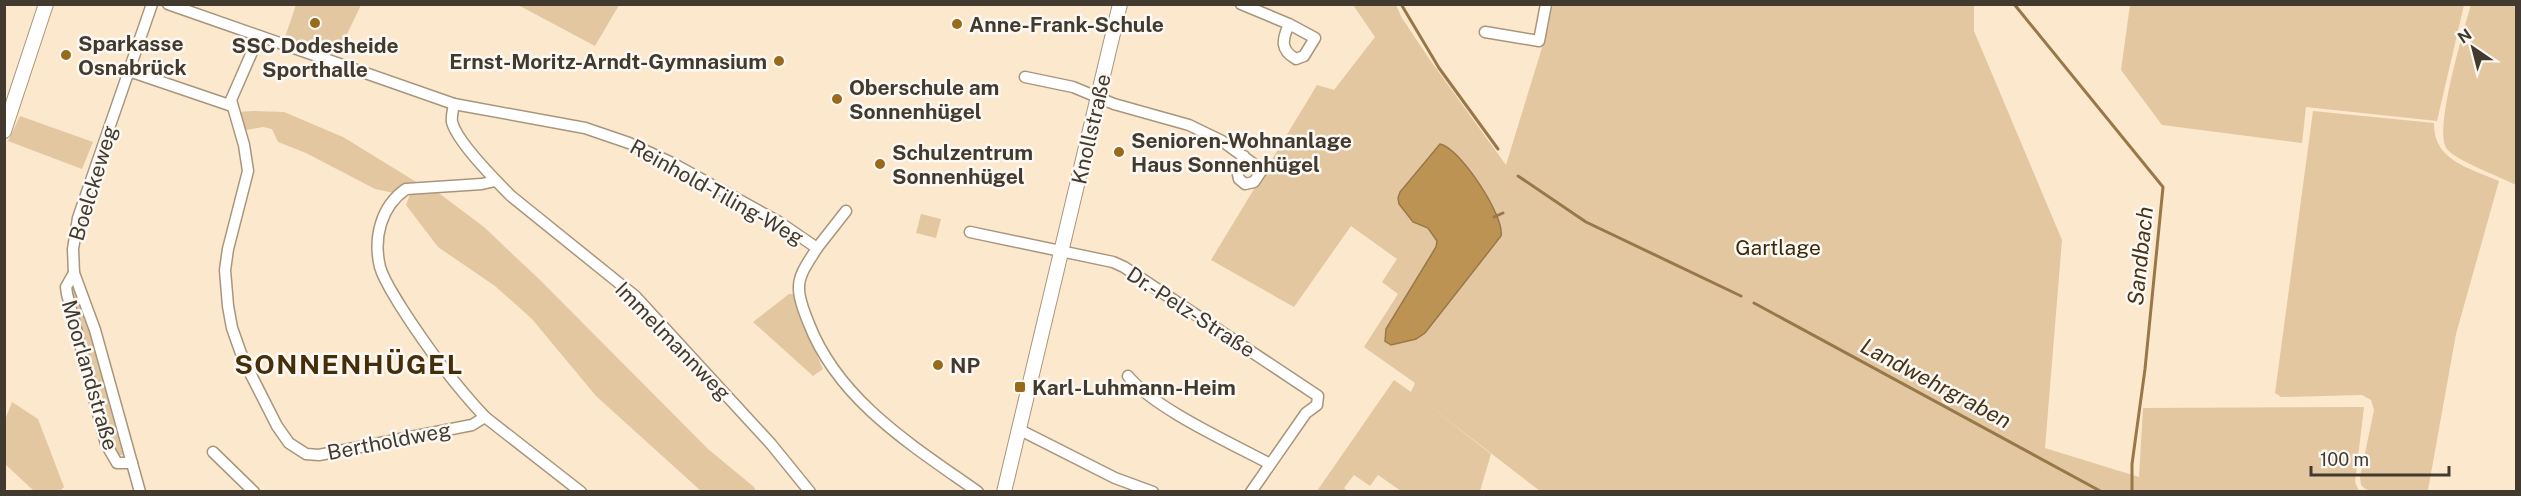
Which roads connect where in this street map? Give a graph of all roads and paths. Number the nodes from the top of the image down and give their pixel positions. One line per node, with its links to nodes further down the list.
1 (46, 4): 15 (street)
2 (152, 4): 10 (street, Boelckeweg)
3 (168, 4): 9 (street, Reinhold-Tiling-Weg)
4 (1120, 4): 12 (street, Knollstraße)
5 (1240, 4): 7 (street)
6 (1546, 4): 8 (street)
7 (1290, 24)
8 (1485, 32)
9 (259, 36): 13 (street, Reinhold-Tiling-Weg); 14 (street)
10 (129, 71): 14 (street); 22 (street, Boelckeweg)
11 (1025, 77): 12 (street)
12 (1098, 97): 16 (street); 21 (street, Knollstraße)
13 (454, 104): 17 (street, Immelmannweg); 20 (street, Reinhold-Tiling-Weg)
14 (232, 106): 25 (street, Bertholdweg)
15 (4, 131)
16 (1244, 156)
17 (495, 181): 25 (street); 33 (street, Immelmannweg)
18 (846, 211): 20 (street, Reinhold-Tiling-Weg)
19 (970, 232): 21 (street)
20 (817, 248): 34 (street, Reinhold-Tiling-Weg)
21 (1061, 253): 26 (street, Knollstraße); 29 (street, Dr.-Pelz-Straße)
22 (74, 273): 23 (street, Boelckeweg); 28 (street, Moorlandstraße)
23 (95, 330): 28 (street, Moorlandstraße)
24 (1128, 376): 29 (street)
25 (485, 417): 32 (street)
26 (1018, 429): 35 (street, Knollstraße); 36 (street)
27 (213, 452): 31 (street)
28 (132, 463): 30 (street, Moorlandstraße)
29 (1270, 464): 37 (street)
30 (140, 492)
31 (254, 492)
32 (580, 492)
33 (810, 492)
34 (978, 492)
35 (1004, 492)
36 (1153, 492)
37 (1251, 492)

